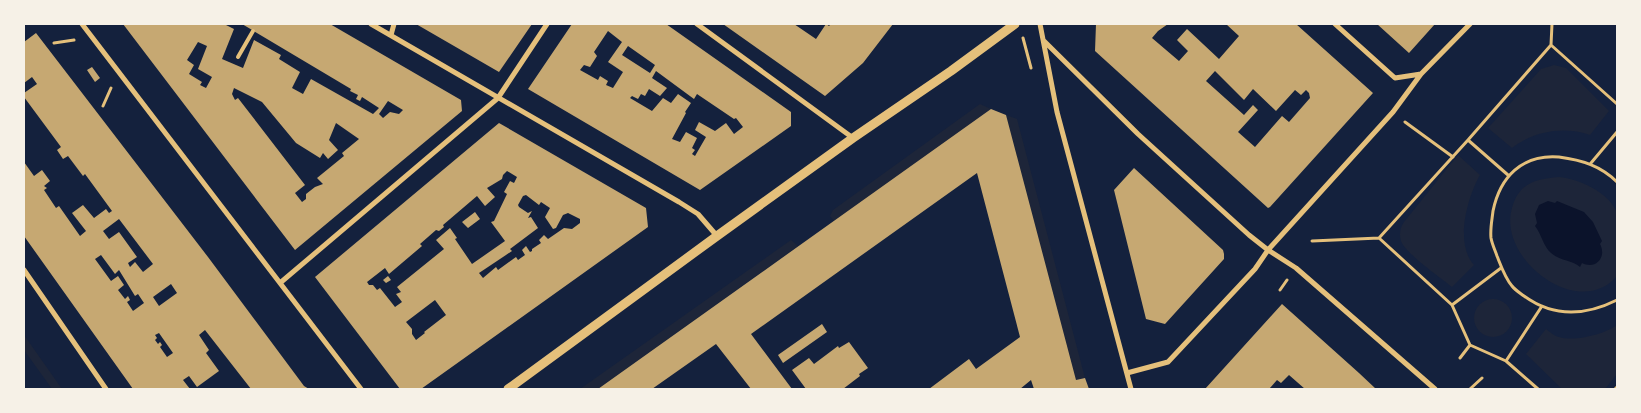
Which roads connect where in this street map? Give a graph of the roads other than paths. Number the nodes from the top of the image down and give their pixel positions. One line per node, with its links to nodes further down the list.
1 (82, 24): 20 (street)
2 (371, 24): 11 (street)
3 (394, 24): 11 (street)
4 (548, 24): 15 (street)
5 (697, 24): 16 (street)
6 (1015, 24): 16 (street)
7 (1040, 24): 12 (street)
8 (1335, 24): 14 (street)
9 (1470, 24): 14 (street)
10 (253, 31): 13 (lane)
11 (391, 35): 15 (street)
12 (1044, 42): 18 (street); 21 (street)
13 (238, 57)
14 (1421, 74): 18 (street)
15 (498, 98): 17 (street); 20 (street)
16 (853, 138): 17 (street)
17 (717, 236): 25 (street)
18 (1268, 250): 21 (street); 22 (street)
19 (24, 270): 23 (street)
20 (280, 283): 24 (street)
21 (1127, 373): 26 (street)
22 (1432, 388)
23 (106, 389)
24 (361, 389)
25 (508, 389)
26 (1131, 389)

